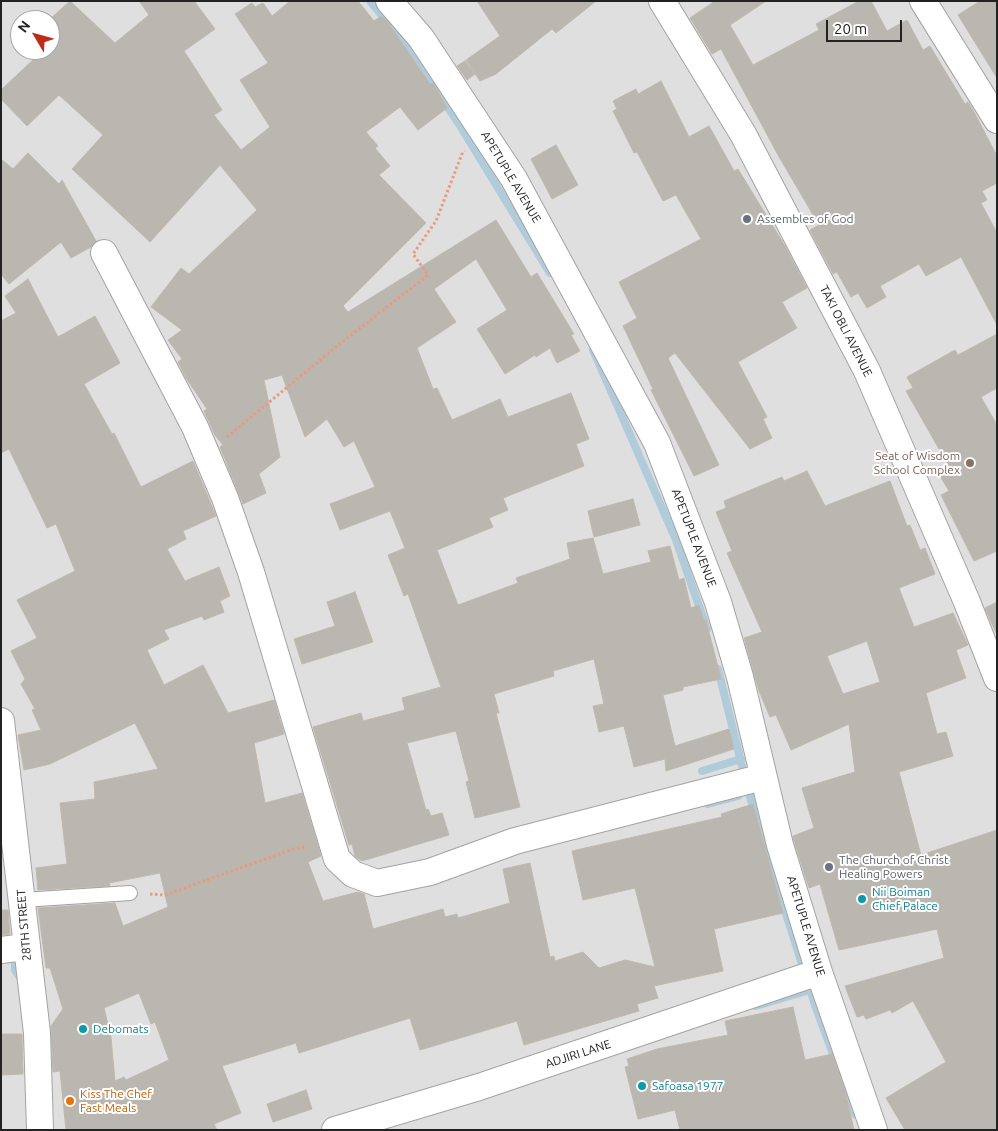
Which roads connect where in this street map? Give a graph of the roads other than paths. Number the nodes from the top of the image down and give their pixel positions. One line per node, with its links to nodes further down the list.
1 (389, 1): 8 (street, APETUPLE AVENUE)
2 (662, 1): 6 (street, TAKI OBLI AVENUE)
3 (923, 1): 4 (street)
4 (997, 120)
5 (104, 254): 8 (street)
6 (997, 678)
7 (1, 721): 10 (street, 28TH STREET)
8 (763, 777): 12 (street, APETUPLE AVENUE)
9 (130, 893): 10 (lane)
10 (22, 900): 11 (street, 28TH STREET)
11 (13, 949): 13 (street, 28TH STREET)
12 (820, 972): 14 (street, ADJIRI LANE); 15 (street, APETUPLE AVENUE)
13 (40, 1130)
14 (335, 1130)
15 (874, 1130)

